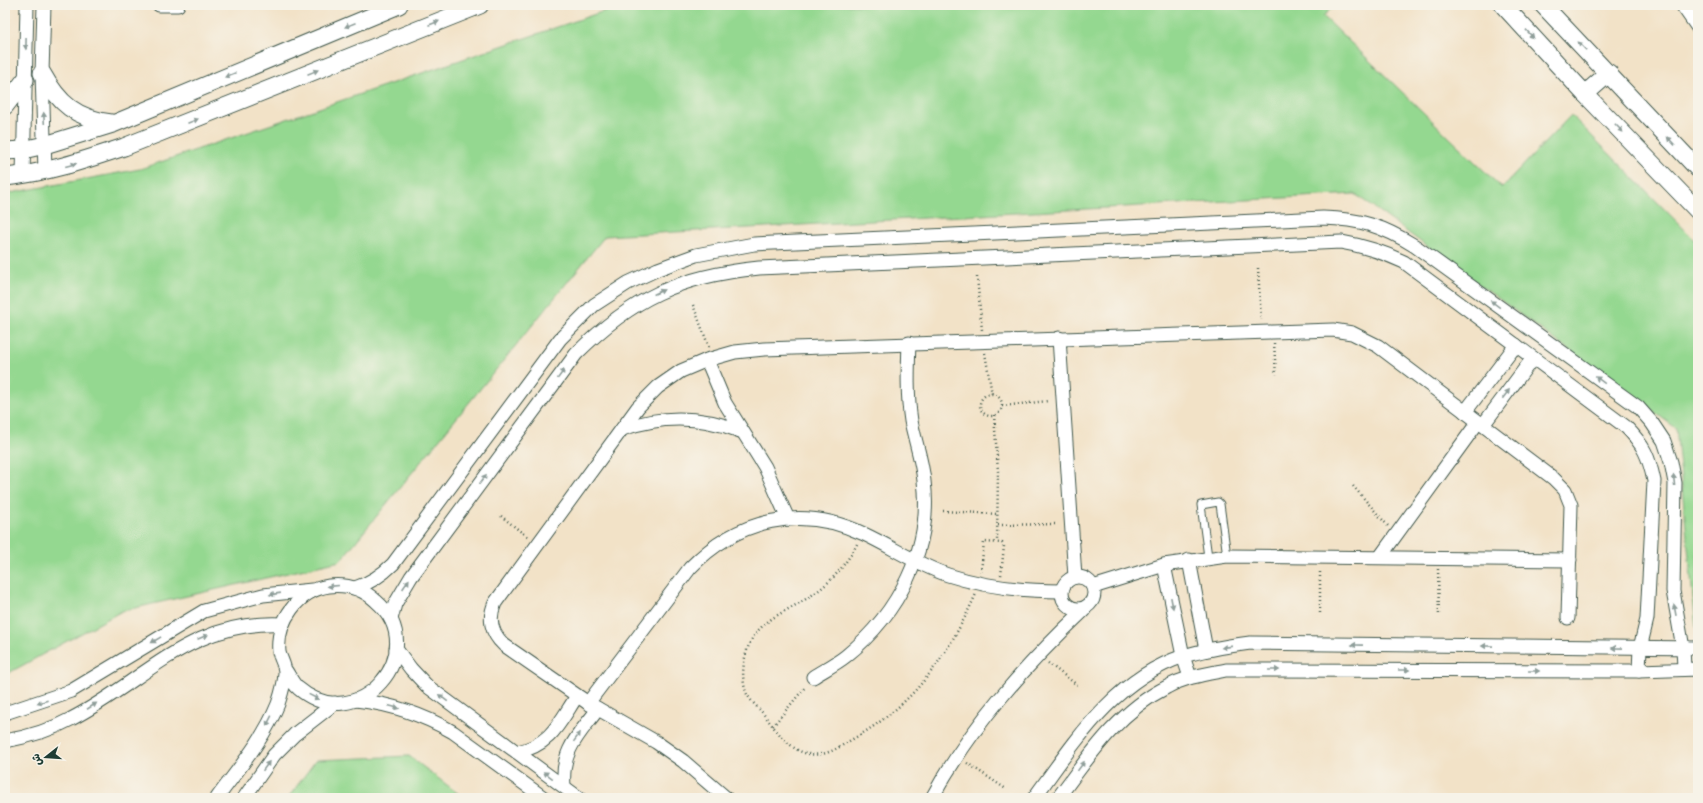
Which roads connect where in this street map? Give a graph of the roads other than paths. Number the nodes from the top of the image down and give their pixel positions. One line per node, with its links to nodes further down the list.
1 (27, 5): 14 (street, one-way to 14)
2 (44, 5): 13 (street)
3 (159, 5): 4 (street)
4 (178, 5)
5 (480, 5): 22 (street, one-way to 5)
6 (1503, 5): 15 (street, one-way to 15)
7 (1543, 5): 12 (street, one-way to 7)
8 (1682, 5): 11 (street)
9 (394, 6): 10 (street)
10 (373, 10): 17 (street, one-way to 17)
11 (1698, 28)
12 (1609, 73): 15 (street); 21 (street, one-way to 12)
13 (42, 74): 17 (street); 18 (street, one-way to 13)
14 (25, 80): 16 (street); 19 (street)
15 (1585, 94): 25 (street, one-way to 25)
16 (5, 106)
17 (113, 124): 18 (street)
18 (45, 145): 19 (street); 22 (street)
19 (23, 150): 20 (street); 23 (street)
20 (5, 151)
21 (1698, 169)
22 (45, 171): 23 (street)
23 (23, 175): 24 (street)
24 (5, 176)
25 (1698, 211)
26 (1059, 338): 27 (street); 31 (street); 43 (street)
27 (909, 343): 30 (street); 41 (street)
28 (1516, 345): 29 (street); 31 (street); 50 (street, one-way to 28)
29 (1533, 358): 32 (street, one-way to 29); 52 (street)
30 (710, 359): 33 (street); 34 (street)
31 (1465, 412): 32 (street)
32 (1480, 424): 38 (street); 40 (street)
33 (622, 429): 34 (street); 66 (street)
34 (740, 431): 35 (street)
35 (788, 519): 41 (street); 66 (street)
36 (1227, 556): 37 (street); 37 (lane); 38 (street)
37 (1208, 557): 39 (street)
38 (1380, 557): 40 (street)
39 (1189, 560): 42 (street); 56 (street)
40 (1570, 560): 49 (street)
41 (916, 562): 47 (street); 62 (street)
42 (1164, 565): 44 (street); 57 (street, one-way to 57)
43 (1075, 577): 44 (street); 47 (street)
44 (1093, 587): 48 (street)
45 (355, 588): 46 (street, one-way to 46); 50 (street); 53 (street, one-way to 45)
46 (314, 590): 51 (street); 67 (street, one-way to 67)
47 (1061, 591): 48 (street)
48 (1084, 610): 76 (street)
49 (1568, 618)
50 (391, 619): 55 (street)
51 (283, 624): 60 (street); 68 (street, one-way to 51)
52 (1640, 648): 53 (street); 56 (street, one-way to 56); 61 (street)
53 (1683, 648): 54 (street); 58 (street)
54 (1698, 648)
55 (396, 649): 64 (street); 69 (street, one-way to 55)
56 (1206, 650): 57 (street)
57 (1183, 656): 63 (street); 77 (street)
58 (1684, 668): 59 (street); 61 (street)
59 (1698, 669)
60 (286, 671): 65 (street, one-way to 65); 71 (street, one-way to 71)
61 (1639, 671): 63 (street, one-way to 61)
62 (813, 677)
63 (1190, 677): 78 (street, one-way to 63)
64 (356, 700): 65 (street); 73 (street, one-way to 73)
65 (335, 703): 72 (street, one-way to 65)
66 (588, 703): 69 (street); 70 (street, one-way to 66); 75 (street)
67 (5, 713)
68 (5, 741)
69 (517, 752): 70 (street, one-way to 69)
70 (564, 786): 74 (street)
71 (217, 798)
72 (244, 798)
73 (544, 798)
74 (579, 798)
75 (726, 798)
76 (932, 798)
77 (1034, 798)
78 (1058, 798)

